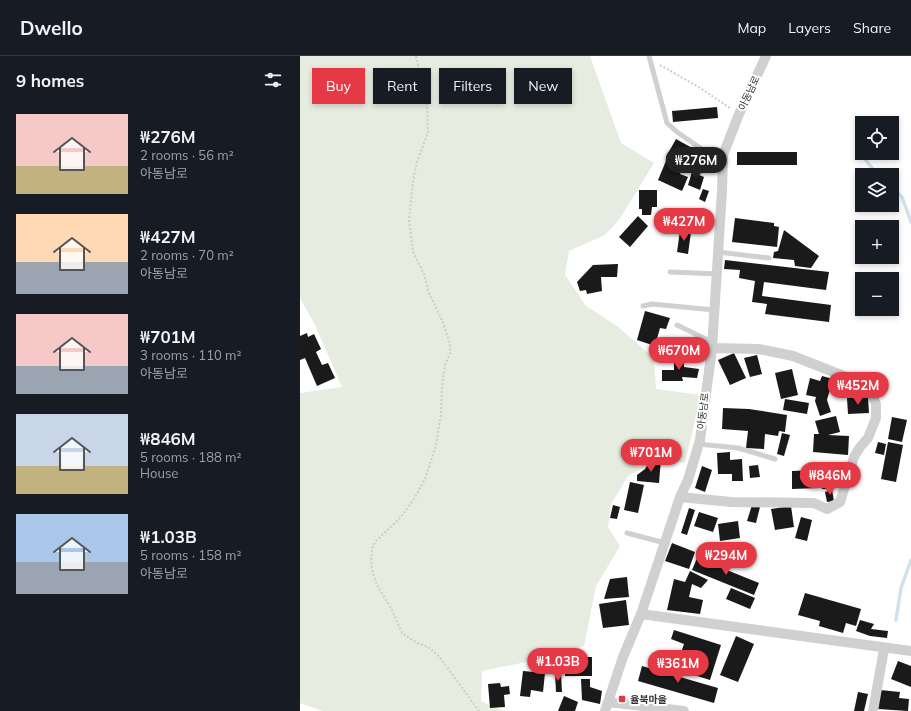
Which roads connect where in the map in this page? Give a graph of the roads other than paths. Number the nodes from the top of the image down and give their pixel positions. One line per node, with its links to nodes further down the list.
1 (766, 56): 3 (street, 아동남로)
2 (649, 58): 3 (lane)
3 (722, 163): 4 (street, 아동남로)
4 (718, 252): 5 (lane); 7 (street, 아동남로)
5 (769, 258)
6 (670, 272): 7 (lane)
7 (717, 274): 9 (street, 아동남로)
8 (643, 306): 9 (lane)
9 (714, 310): 11 (street, 아동남로)
10 (677, 325): 11 (lane)
11 (712, 345): 12 (street, 아동남로); 14 (street)
12 (699, 444): 13 (lane); 14 (street, 아동남로)
13 (775, 459)
14 (680, 497): 16 (street, 아동남로)
15 (627, 534): 16 (lane)
16 (665, 543): 17 (street, 아동남로)
17 (641, 614): 18 (street); 20 (street, 아동남로)
18 (884, 649): 19 (street); 22 (street)
19 (911, 652)
20 (606, 706): 21 (street)
21 (684, 711)
22 (873, 711)

